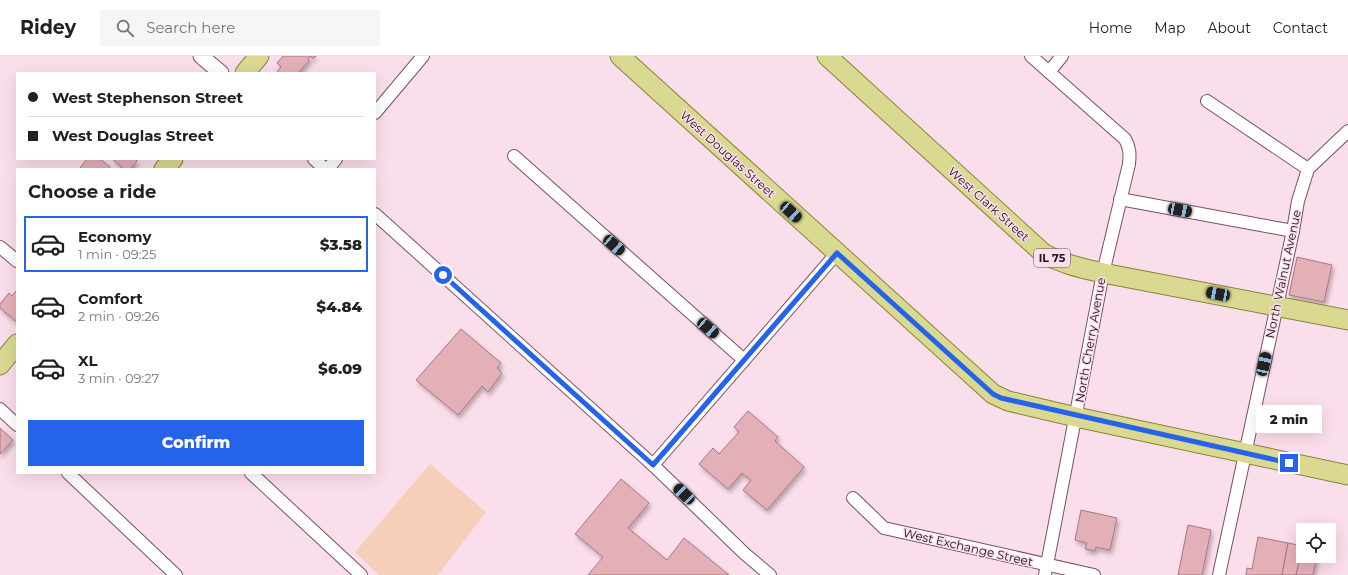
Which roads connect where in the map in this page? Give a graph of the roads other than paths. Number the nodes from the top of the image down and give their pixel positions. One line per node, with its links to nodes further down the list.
1 (201, 56): 8 (street)
2 (259, 56): 9 (main road)
3 (423, 56): 12 (street)
4 (620, 56): 26 (main road, West Douglas Street)
5 (827, 56): 28 (main road, West Clark Street / IL 75)
6 (1031, 56): 10 (street, North Cherry Avenue)
7 (1062, 56): 10 (street)
8 (220, 72)
9 (246, 72)
10 (1049, 72): 22 (street, North Cherry Avenue)
11 (1207, 100): 21 (street)
12 (376, 112)
13 (1348, 131): 21 (street, North Walnut Avenue)
14 (514, 156): 32 (street)
15 (171, 160): 18 (main road)
16 (315, 160): 19 (street)
17 (335, 160): 20 (street)
18 (165, 168)
19 (326, 168)
20 (328, 168)
21 (1308, 169): 24 (street, North Walnut Avenue)
22 (1120, 199): 24 (street); 28 (street, North Cherry Avenue)
23 (376, 215): 38 (street)
24 (1293, 231): 29 (street, North Walnut Avenue)
25 (0, 247): 27 (street)
26 (837, 253): 32 (street); 35 (main road, West Douglas Street)
27 (16, 260)
28 (1103, 273): 29 (main road, West Clark Street / IL 75); 35 (street, North Cherry Avenue)
29 (1276, 305): 30 (main road, West Clark Street / IL 75); 37 (street, North Walnut Avenue)
30 (1348, 320)
31 (16, 345): 33 (main road)
32 (744, 360): 38 (street)
33 (0, 365)
34 (0, 409): 36 (street)
35 (1076, 417): 37 (main road, West Douglas Street); 43 (street, North Cherry Avenue)
36 (16, 424)
37 (1245, 453): 41 (main road, West Douglas Street); 48 (street, North Walnut Avenue)
38 (653, 465): 46 (street)
39 (69, 474): 44 (street)
40 (252, 474): 45 (street)
41 (1348, 475)
42 (853, 498): 43 (street, West Exchange Street)
43 (1046, 570): 47 (street, West Exchange Street)
44 (176, 575)
45 (361, 575)
46 (770, 575)
47 (1094, 575)
48 (1219, 575)

